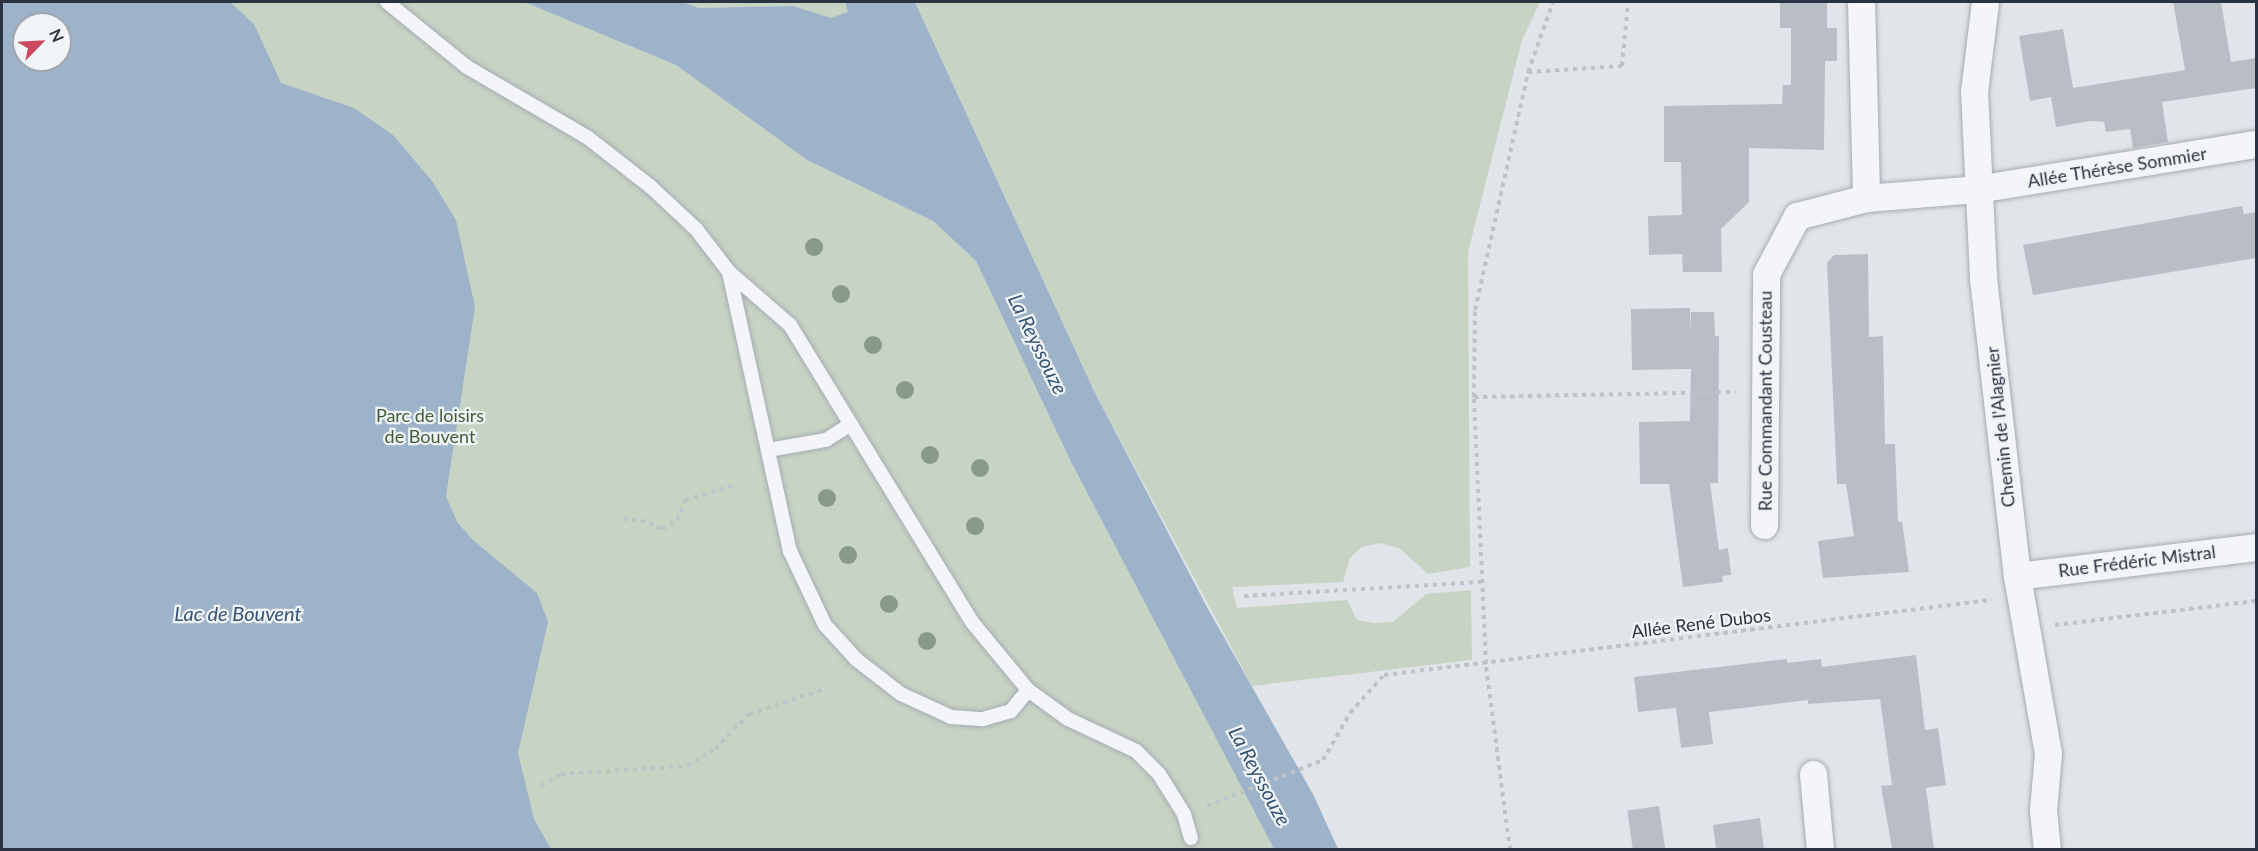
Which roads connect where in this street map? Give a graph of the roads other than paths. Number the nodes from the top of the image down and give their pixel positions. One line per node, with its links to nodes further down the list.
1 (387, 2): 7 (lane)
2 (1861, 2): 6 (street)
3 (1985, 2): 5 (street, Chemin de l'Alagnier)
4 (2256, 144): 5 (street, Allée Thérèse Sommier)
5 (1977, 189): 6 (street, Rue Commandant Cousteau); 12 (street, Chemin de l'Alagnier)
6 (1866, 198): 10 (street, Rue Commandant Cousteau)
7 (729, 272): 8 (lane); 9 (lane)
8 (849, 425): 9 (lane); 13 (lane)
9 (768, 450): 13 (lane)
10 (1764, 525)
11 (2256, 547): 12 (street, Rue Frédéric Mistral)
12 (2019, 585): 17 (street, Chemin de l'Alagnier)
13 (1028, 690): 15 (lane)
14 (1813, 774): 16 (street)
15 (1191, 838)
16 (1820, 849)
17 (2047, 849)

